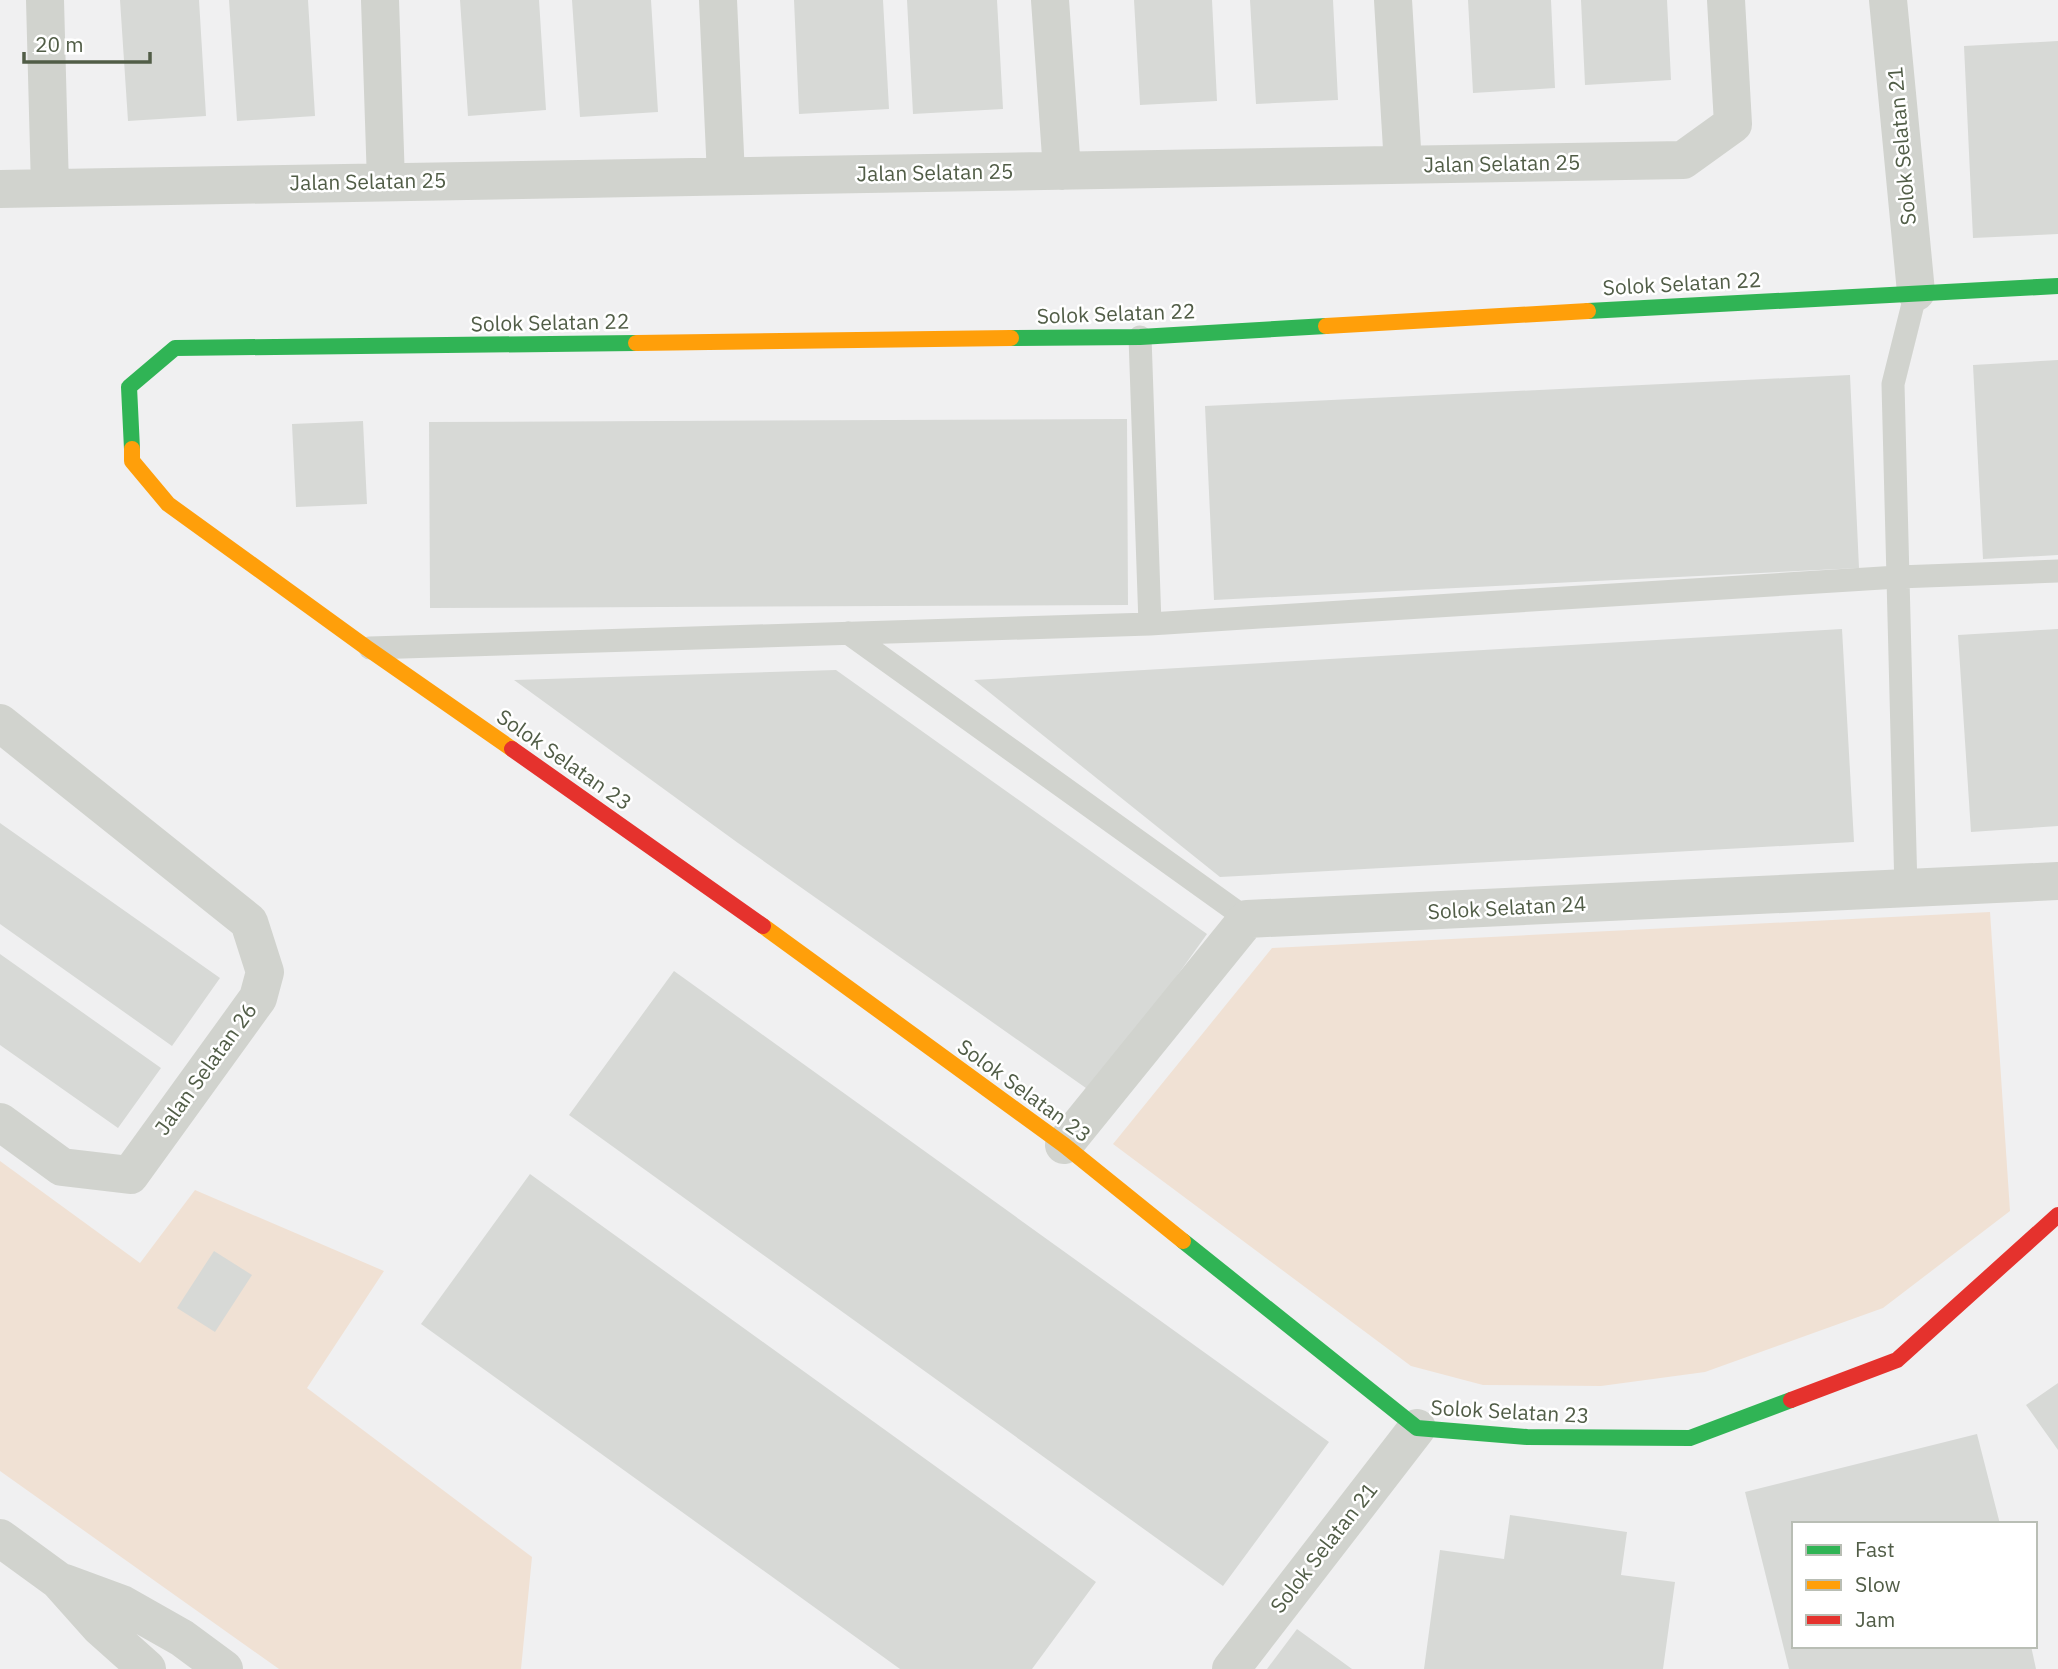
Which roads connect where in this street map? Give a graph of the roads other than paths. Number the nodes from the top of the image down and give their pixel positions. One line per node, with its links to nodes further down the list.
1 (45, 0): 12 (street)
2 (380, 0): 11 (street)
3 (718, 0): 10 (street)
4 (1050, 0): 9 (street)
5 (1393, 0): 8 (street)
6 (1726, 0): 8 (street, Jalan Selatan 25)
7 (1888, 0): 15 (street, Solok Selatan 21)
8 (1403, 165): 9 (street, Jalan Selatan 25)
9 (1062, 171): 10 (street, Jalan Selatan 25)
10 (726, 176): 11 (street, Jalan Selatan 25)
11 (386, 182): 12 (street, Jalan Selatan 25)
12 (50, 188): 13 (street, Jalan Selatan 25)
13 (0, 189)
14 (2058, 286): 15 (street, Solok Selatan 22)
15 (1916, 292): 16 (street, Solok Selatan 22); 19 (lane)
16 (1140, 337): 17 (street, Solok Selatan 22); 20 (lane)
17 (175, 348): 22 (street, Solok Selatan 23)
18 (2058, 571): 19 (lane)
19 (1898, 577): 20 (lane); 25 (lane)
20 (1150, 624): 21 (lane)
21 (848, 633): 22 (lane); 26 (lane)
22 (367, 648): 28 (street, Solok Selatan 23)
23 (0, 723): 27 (street, Jalan Selatan 26)
24 (2058, 881): 25 (street, Solok Selatan 24)
25 (1906, 890): 26 (street, Solok Selatan 24)
26 (1247, 919): 28 (street)
27 (0, 1122)
28 (1064, 1145): 30 (street, Solok Selatan 23)
29 (2058, 1215): 30 (street, Solok Selatan 23)
30 (1417, 1428): 35 (street, Solok Selatan 21)
31 (0, 1538): 32 (street)
32 (60, 1581): 33 (street); 34 (street)
33 (147, 1669)
34 (225, 1669)
35 (1231, 1669)

